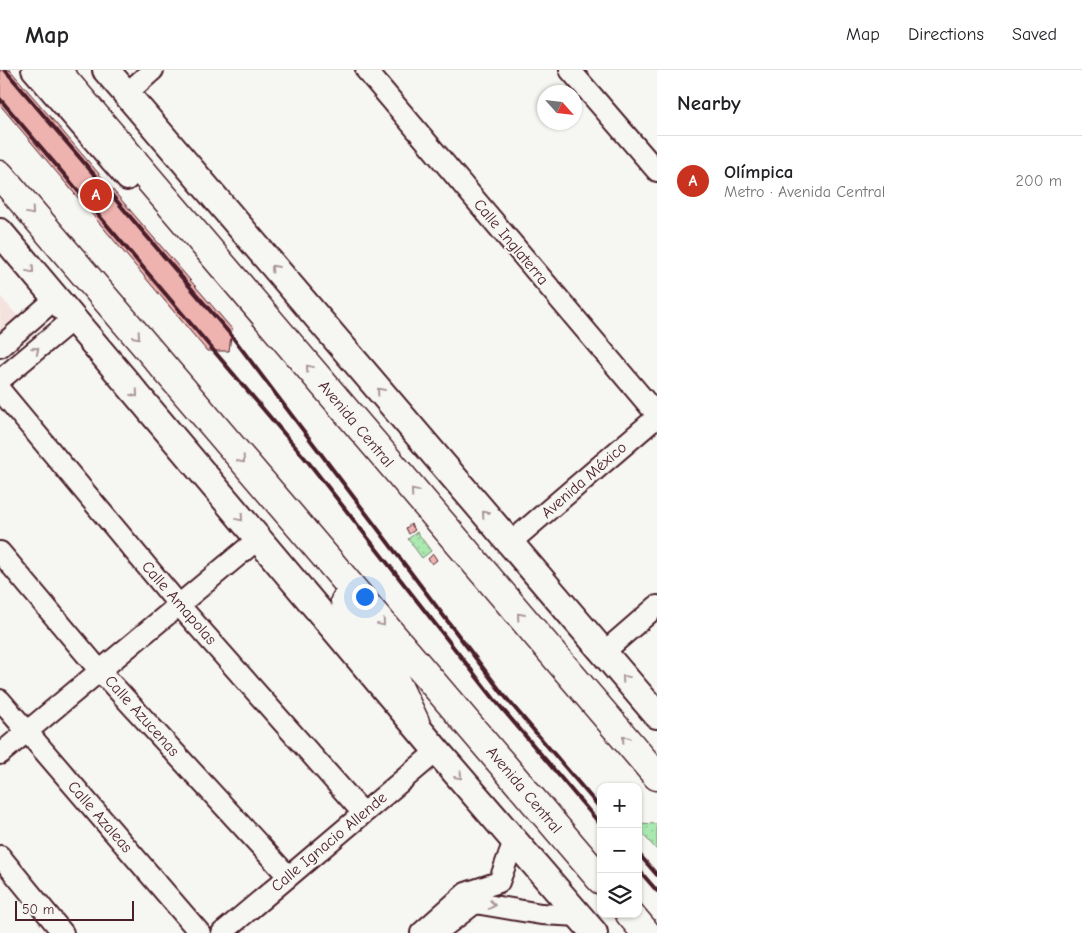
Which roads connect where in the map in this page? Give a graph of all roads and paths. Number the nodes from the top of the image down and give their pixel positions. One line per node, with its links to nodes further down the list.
1 (32, 70): 10 (street)
2 (56, 70): 32 (highway, Avenida Central, one-way to 2)
3 (106, 70): 7 (main road)
4 (152, 70): 7 (street)
5 (366, 70): 17 (street, Calle Inglaterra)
6 (570, 70): 8 (street)
7 (126, 94): 20 (main road, one-way to 7)
8 (657, 171)
9 (0, 175): 19 (highway, Avenida Central, one-way to 19)
10 (126, 180)
11 (0, 232): 12 (main road, one-way to 12)
12 (56, 299): 13 (main road); 14 (street)
13 (72, 320): 15 (street, one-way to 13); 18 (main road, one-way to 18)
14 (0, 347)
15 (0, 380)
16 (0, 390): 22 (street, Calle Amapolas)
17 (657, 416): 20 (street, Avenida México)
18 (258, 539): 22 (street); 28 (main road)
19 (310, 539): 28 (highway); 36 (highway, Avenida Central, one-way to 36)
20 (510, 544): 24 (main road)
21 (0, 552): 25 (street, Calle Azucenas)
22 (179, 605): 25 (street); 33 (street, Calle Amapolas)
23 (657, 606): 24 (street)
24 (604, 652): 27 (main road, one-way to 24)
25 (100, 671): 29 (street); 37 (street, Calle Azucenas)
26 (0, 700): 29 (street, Calle Azaleas)
27 (657, 715)
28 (415, 722): 30 (main road)
29 (26, 732): 31 (street); 41 (street, Calle Azaleas)
30 (437, 751): 33 (street, Calle Ignacio Allende); 34 (main road, one-way to 34)
31 (0, 754)
32 (657, 776)
33 (363, 813): 37 (street, Calle Ignacio Allende)
34 (514, 841): 39 (main road); 43 (street)
35 (0, 856): 40 (street)
36 (597, 875)
37 (288, 876): 42 (street, Calle Ignacio Allende)
38 (633, 918): 45 (highway)
39 (587, 925): 44 (street, one-way to 39)
40 (63, 933)
41 (200, 933)
42 (222, 933)
43 (421, 933)
44 (436, 933)
45 (646, 933)

